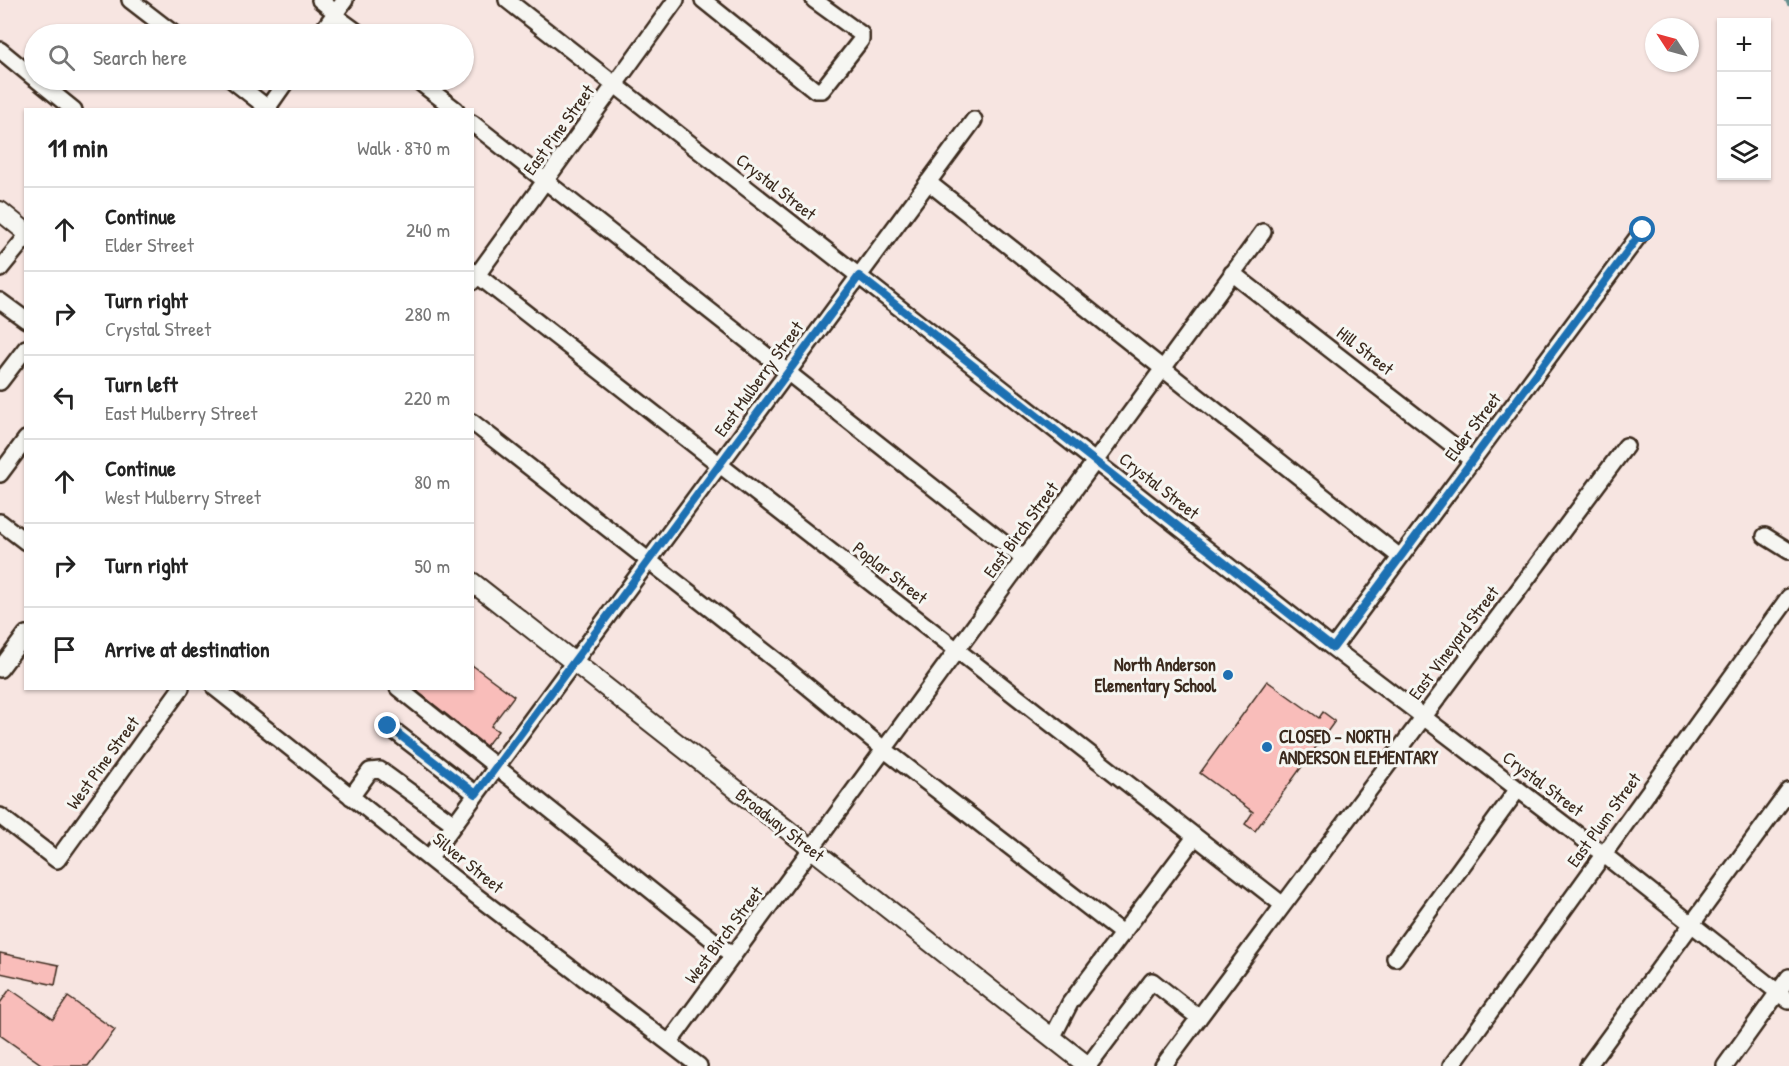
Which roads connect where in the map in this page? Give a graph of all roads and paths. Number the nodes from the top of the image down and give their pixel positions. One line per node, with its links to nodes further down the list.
1 (130, 0): 8 (street)
2 (320, 0): 7 (street)
3 (507, 0): 13 (street, Crystal Street)
4 (676, 0): 13 (street, East Pine Street)
5 (703, 0): 6 (street)
6 (814, 0)
7 (338, 9): 9 (street); 10 (street)
8 (161, 24)
9 (327, 24)
10 (351, 24)
11 (0, 50): 12 (street)
12 (24, 69)
13 (615, 85): 24 (street, East Pine Street); 34 (street, Crystal Street)
14 (49, 90): 18 (street)
15 (244, 90): 19 (street)
16 (280, 90): 20 (street)
17 (430, 90): 21 (street)
18 (72, 108)
19 (267, 108)
20 (269, 108)
21 (453, 108)
22 (974, 120): 25 (street, East Mulberry Street)
23 (474, 125): 24 (street)
24 (546, 180): 33 (street, East Pine Street); 39 (street)
25 (928, 182): 34 (street, East Mulberry Street); 38 (street)
26 (0, 211): 27 (main road)
27 (24, 230)
28 (1643, 230): 44 (street, Elder Street)
29 (1263, 232): 32 (street, East Birch Street)
30 (24, 239): 31 (street)
31 (0, 269)
32 (1232, 273): 38 (street, East Birch Street); 44 (street, Hill Street)
33 (474, 276): 46 (street, Poplar Street)
34 (859, 276): 39 (street, East Mulberry Street); 45 (street, Crystal Street)
35 (0, 301): 36 (street)
36 (24, 319)
37 (24, 351): 40 (street)
38 (1163, 369): 45 (street, East Birch Street); 52 (street)
39 (788, 372): 46 (street, East Mulberry Street); 53 (street)
40 (0, 382)
41 (474, 424): 54 (street)
42 (24, 441): 47 (street)
43 (1626, 446): 65 (street, East Vineyard Street)
44 (1472, 460): 52 (street, Elder Street)
45 (1095, 461): 53 (street, East Birch Street); 58 (street, Crystal Street)
46 (719, 465): 54 (street, East Mulberry Street); 59 (street, Poplar Street)
47 (1, 469)
48 (0, 522): 50 (street)
49 (1764, 536): 51 (street)
50 (24, 540)
51 (1789, 551)
52 (1400, 557): 58 (street, Elder Street)
53 (1024, 559): 59 (street, East Birch Street)
54 (647, 562): 60 (street, East Mulberry Street); 67 (street)
55 (474, 584): 60 (main road, Broadway Street)
56 (1789, 597): 77 (street, East Plum Street)
57 (24, 637): 61 (street)
58 (1333, 648): 65 (street, Crystal Street)
59 (957, 651): 67 (street, East Birch Street); 75 (street, Poplar Street)
60 (574, 661): 68 (street, East Mulberry Street); 76 (main road, Broadway Street)
61 (0, 669)
62 (180, 690): 73 (street, West Pine Street)
63 (217, 690): 72 (street, Silver Street)
64 (401, 692): 68 (street)
65 (1423, 717): 69 (street, Crystal Street); 79 (street, East Vineyard Street)
66 (388, 726): 71 (street)
67 (885, 750): 76 (street, East Birch Street); 81 (street)
68 (496, 766): 71 (street, East Mulberry Street); 82 (street)
69 (1518, 789): 77 (street, Crystal Street); 83 (street)
70 (1789, 791): 80 (street)
71 (476, 794): 74 (street, East Mulberry Street)
72 (351, 797): 74 (street); 78 (street, Silver Street)
73 (0, 816)
74 (454, 824): 78 (street, East Mulberry Street)
75 (1195, 837): 79 (street, Poplar Street); 81 (street)
76 (812, 850): 82 (street, West Birch Street); 87 (main road, Broadway Street)
77 (1603, 854): 80 (street, Crystal Street); 92 (street, East Plum Street)
78 (430, 857): 88 (street, Silver Street)
79 (1283, 905): 86 (street, East Vineyard Street)
80 (1692, 925): 85 (street, Crystal Street); 93 (street)
81 (1123, 934): 87 (street)
82 (733, 956): 88 (street, West Birch Street)
83 (1395, 958)
84 (1789, 976): 85 (street)
85 (1784, 996): 94 (street)
86 (1199, 1018): 90 (street); 91 (street, East Vineyard Street)
87 (1052, 1038): 90 (main road, Broadway Street)
88 (669, 1043): 89 (street, Silver Street)
89 (699, 1066)
90 (1088, 1066)
91 (1163, 1066)
92 (1451, 1066)
93 (1588, 1066)
94 (1725, 1066)

